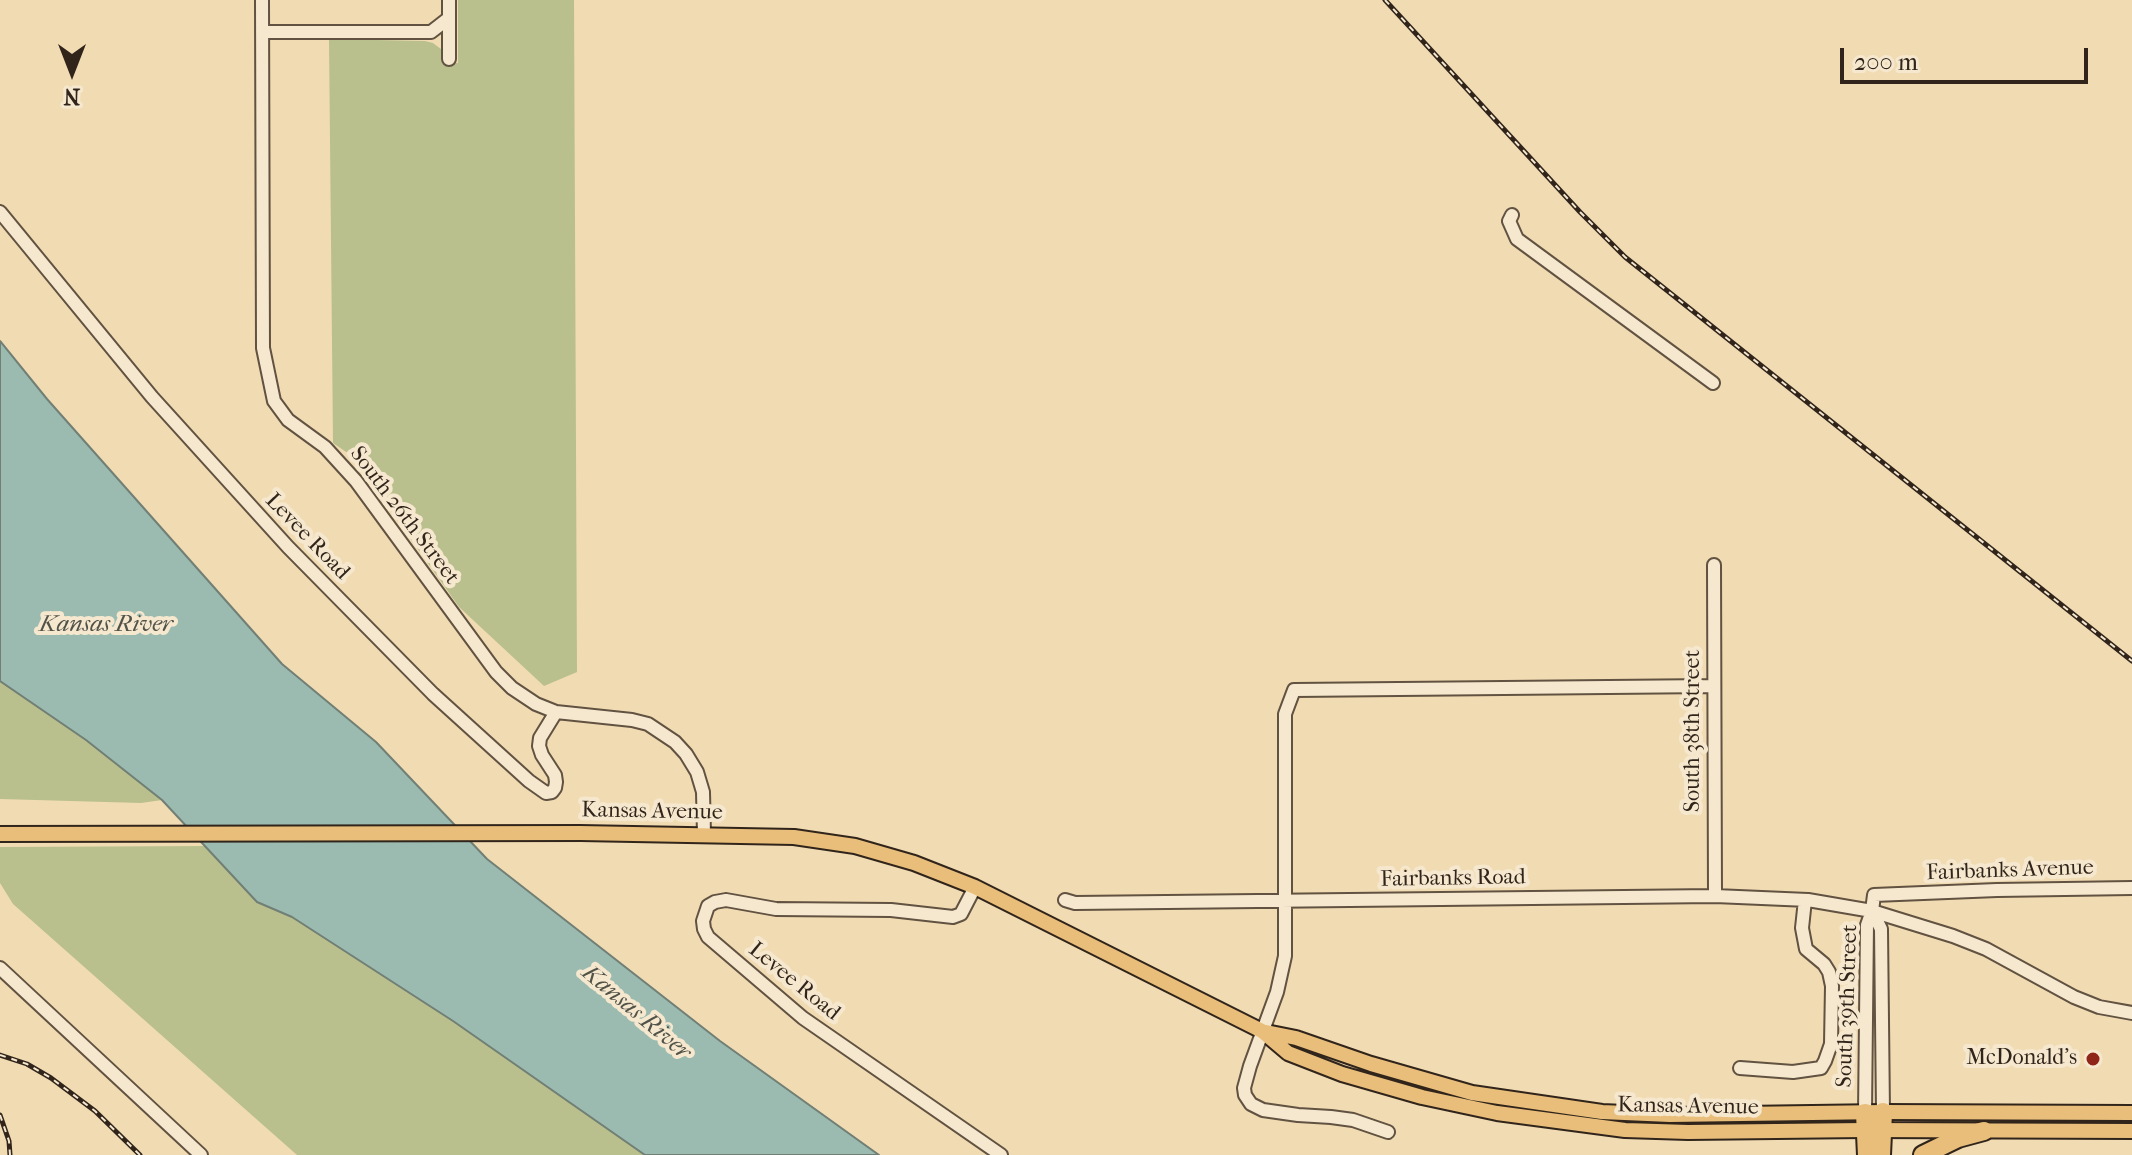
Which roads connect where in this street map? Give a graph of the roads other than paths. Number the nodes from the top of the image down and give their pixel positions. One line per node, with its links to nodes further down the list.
1 (262, 0): 4 (street, South 26th Street)
2 (449, 0): 3 (street)
3 (449, 18): 4 (street); 5 (street)
4 (262, 32): 11 (street, South 26th Street)
5 (449, 59)
6 (0, 212): 11 (street, Levee Road)
7 (1512, 215): 8 (street)
8 (1713, 383)
9 (1714, 565): 10 (street, South 38th Street)
10 (1713, 686): 16 (street, South 38th Street); 18 (street)
11 (556, 712): 13 (street, South 26th Street)
12 (0, 834): 13 (main road, Kansas Avenue)
13 (704, 834): 14 (main road, Kansas Avenue)
14 (975, 887): 23 (main road, Kansas Avenue); 31 (street, Levee Road)
15 (2132, 888): 20 (street, Fairbanks Avenue)
16 (1715, 896): 18 (street, Fairbanks Road); 19 (street, Fairbanks Road)
17 (1065, 900): 18 (street, Fairbanks Road)
18 (1285, 900): 23 (street)
19 (1805, 900): 20 (street, Fairbanks Road); 24 (street)
20 (1872, 911): 22 (street); 26 (street, South 39th Street)
21 (0, 968): 30 (street)
22 (2132, 1013)
23 (1262, 1031): 26 (main road, Kansas Avenue); 29 (street)
24 (1740, 1068)
25 (2132, 1113): 26 (main road, Kansas Avenue)
26 (1874, 1121): 27 (main road, Kansas Avenue); 32 (highway); 33 (highway)
27 (1984, 1131): 28 (main road, Kansas Avenue); 34 (highway)
28 (2132, 1131)
29 (1388, 1132)
30 (201, 1155)
31 (1001, 1155)
32 (1867, 1155)
33 (1881, 1155)
34 (1923, 1155)

